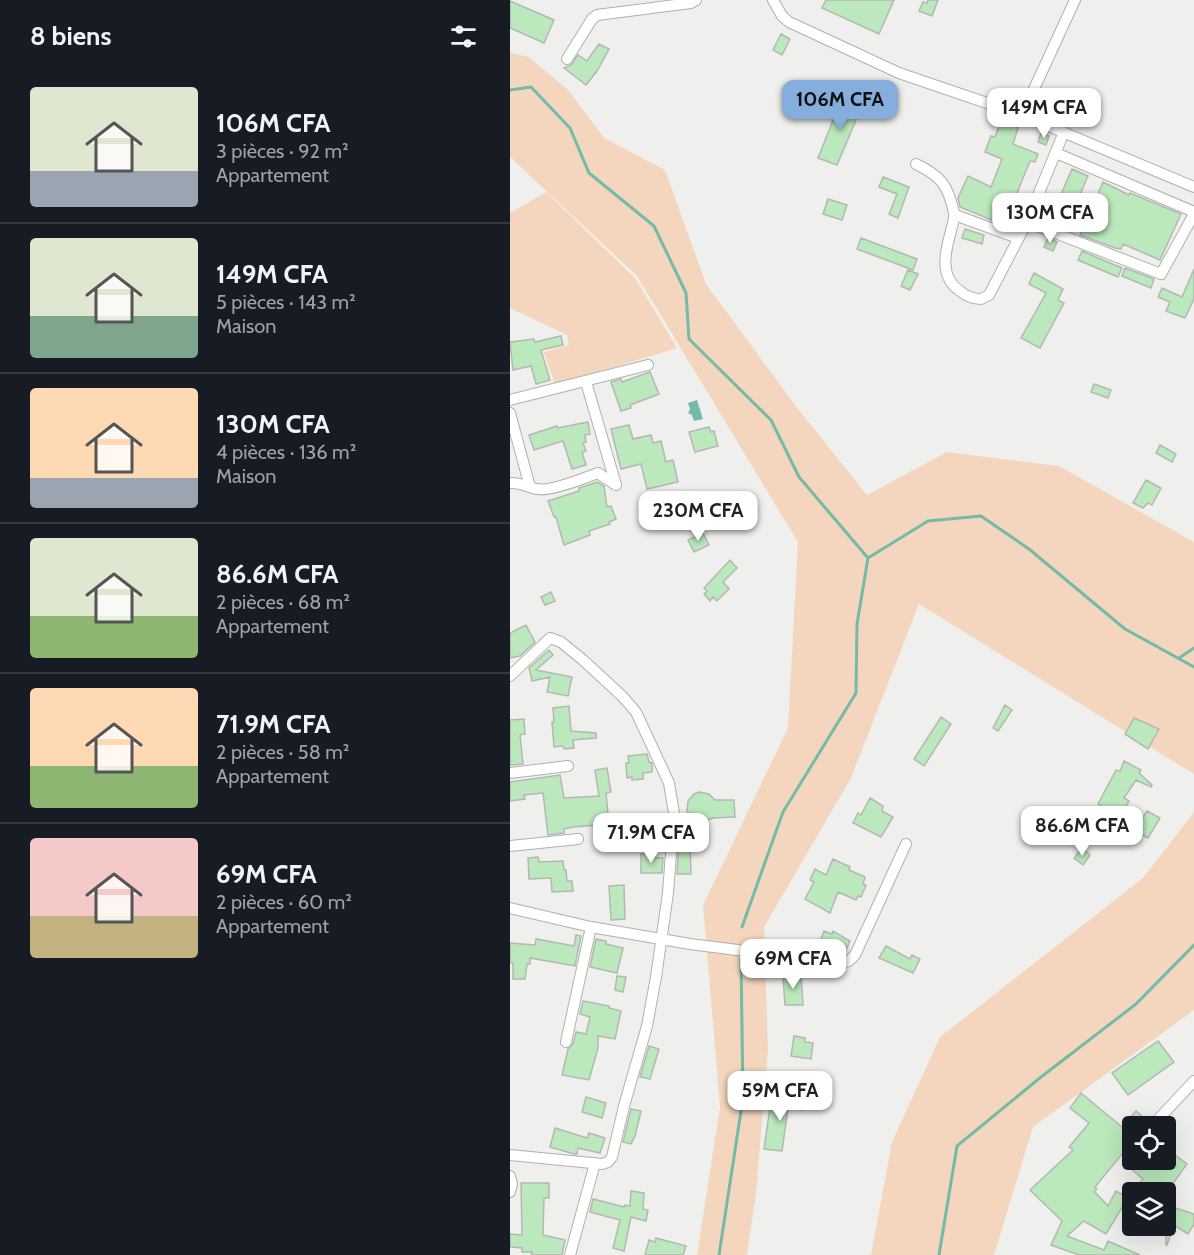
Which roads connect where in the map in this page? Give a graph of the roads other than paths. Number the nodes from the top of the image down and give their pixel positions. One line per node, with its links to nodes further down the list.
1 (696, 0): 4 (street)
2 (773, 0): 5 (street)
3 (1075, 0): 5 (street)
4 (567, 58)
5 (1022, 115): 6 (street)
6 (1064, 132): 7 (street); 9 (street)
7 (1056, 153): 11 (street); 11 (street)
8 (916, 165): 10 (street)
9 (1194, 187)
10 (955, 215): 12 (street); 12 (street)
11 (1027, 222): 12 (street)
12 (1018, 238)
13 (648, 365): 14 (street)
14 (586, 382): 15 (street); 18 (street)
15 (510, 400)
16 (510, 413): 18 (street)
17 (510, 483): 18 (street)
18 (530, 487)
19 (510, 676): 27 (street)
20 (568, 766): 21 (street)
21 (510, 773)
22 (578, 839): 24 (street)
23 (906, 844): 27 (street)
24 (510, 846)
25 (510, 908): 26 (street)
26 (591, 927): 27 (street); 28 (street)
27 (663, 939): 32 (street)
28 (566, 1042)
29 (1194, 1081): 30 (street)
30 (1161, 1116)
31 (510, 1155): 32 (street)
32 (595, 1163): 35 (street)
33 (510, 1176): 34 (street)
34 (510, 1192)
35 (570, 1255)

